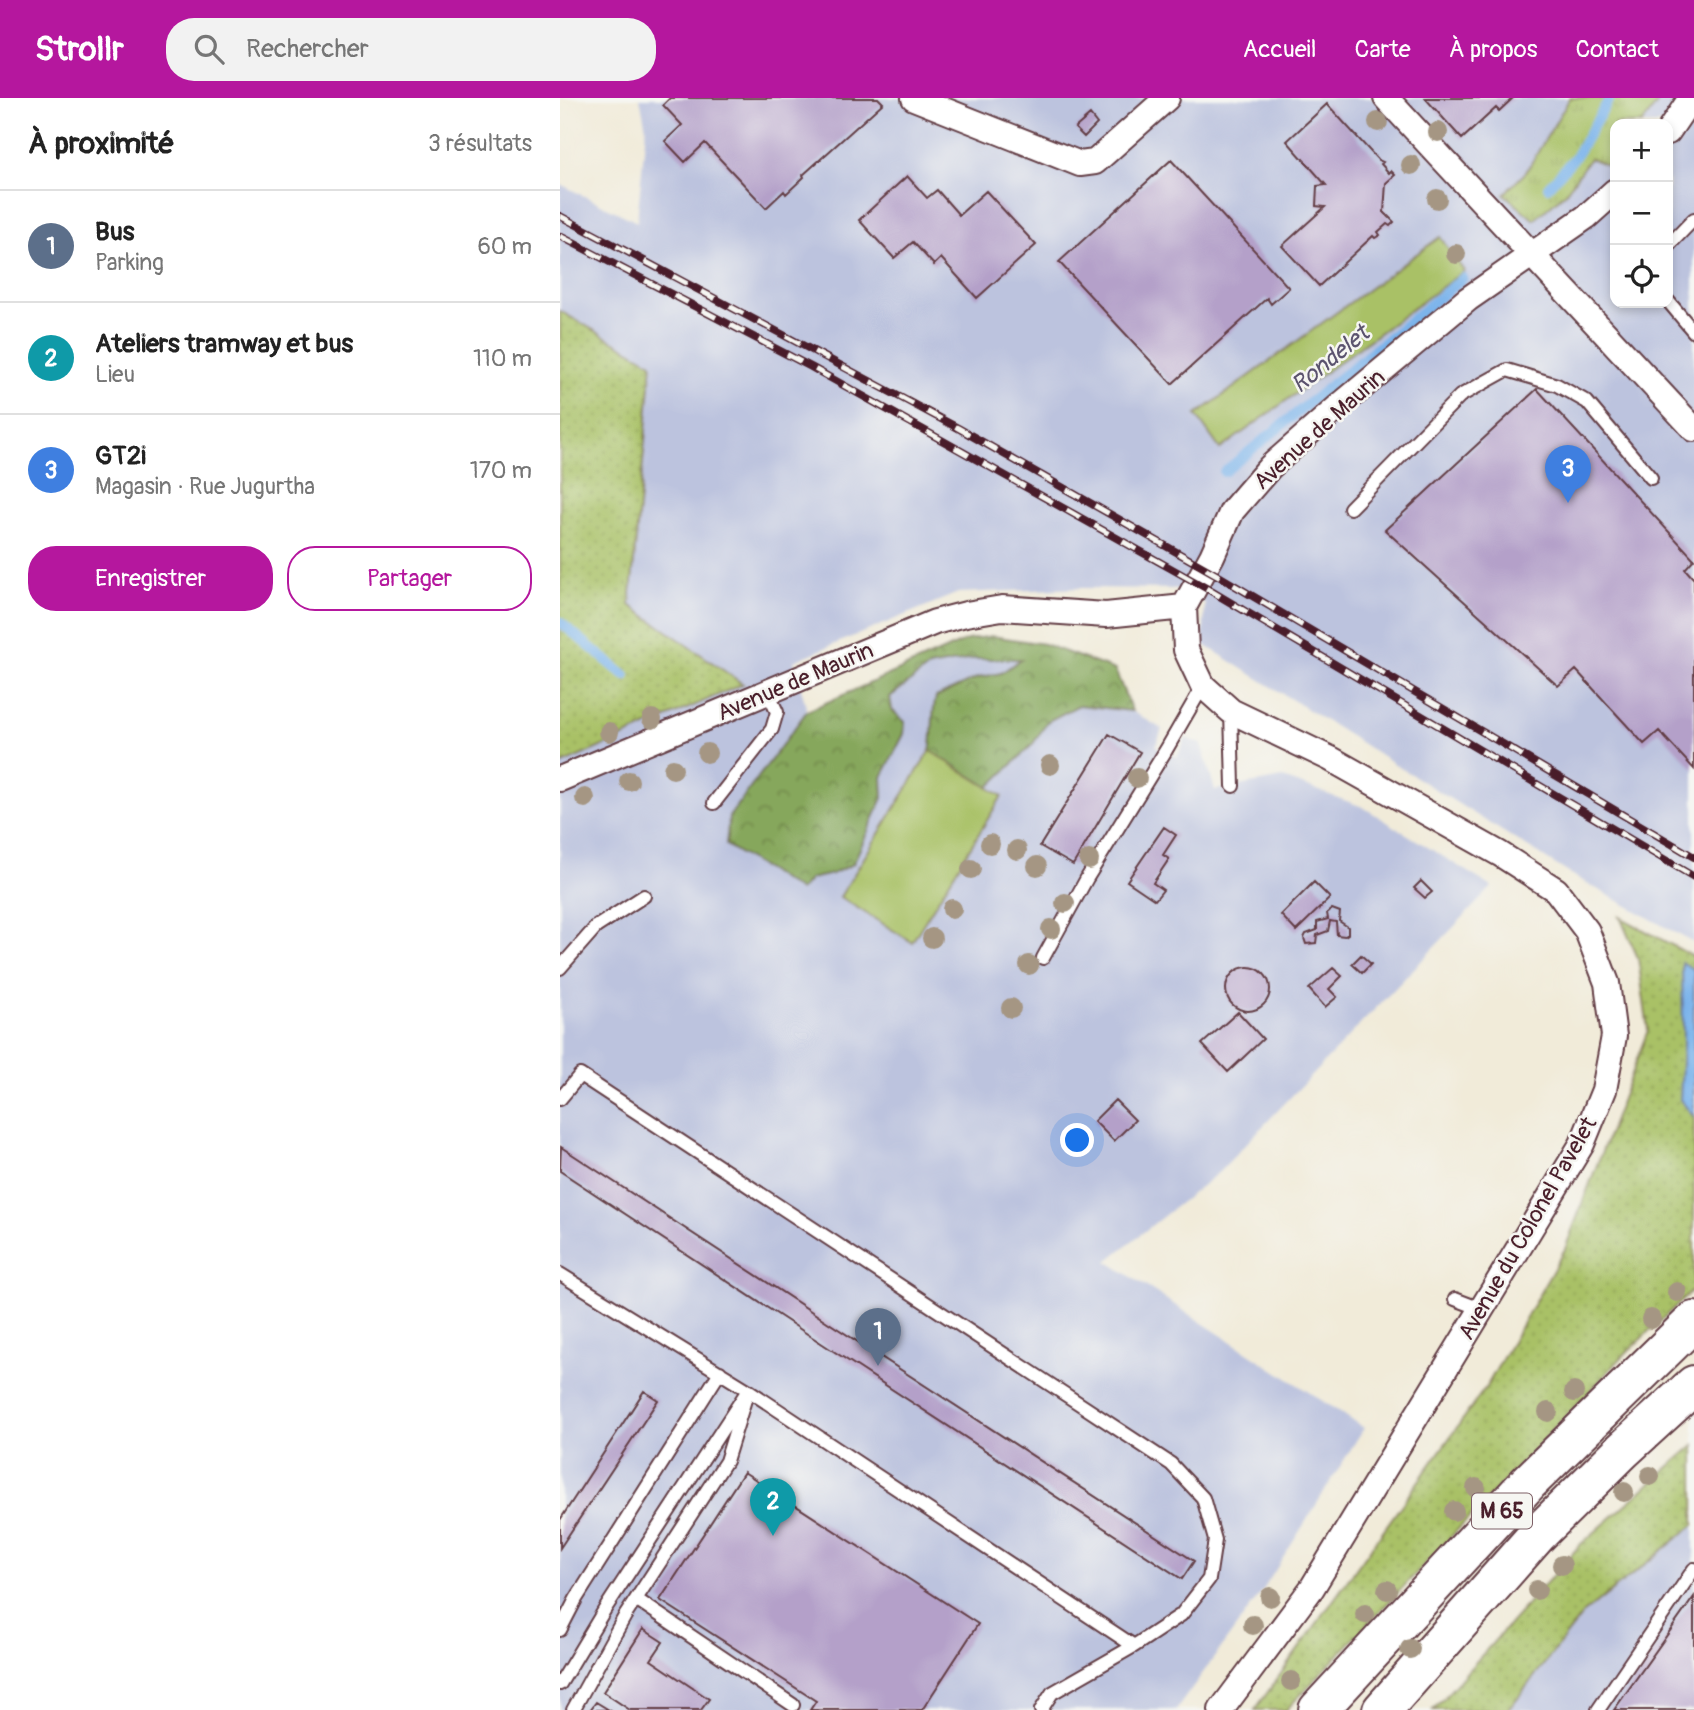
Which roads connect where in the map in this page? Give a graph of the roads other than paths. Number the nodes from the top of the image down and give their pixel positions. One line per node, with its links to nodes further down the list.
1 (914, 98): 2 (street)
2 (1167, 98)
3 (1386, 98): 9 (street)
4 (1691, 98): 5 (street)
5 (1673, 125)
6 (1610, 195): 9 (street, Avenue de Maurin)
7 (1694, 219): 8 (lane)
8 (1669, 245)
9 (1531, 256): 12 (street); 15 (street, Avenue de Maurin)
10 (1673, 307): 11 (lane)
11 (1694, 332)
12 (1694, 429)
13 (1651, 478): 14 (lane)
14 (1350, 509)
15 (1184, 607): 16 (street, Avenue du Colonel Pavelet); 17 (street, Avenue de Maurin)
16 (1203, 686): 18 (street, Avenue du Colonel Pavelet); 23 (lane)
17 (768, 693): 19 (street, Avenue de Maurin); 21 (lane)
18 (1231, 711): 20 (lane); 28 (street, Avenue du Colonel Pavelet)
19 (560, 779)
20 (1233, 786)
21 (714, 803)
22 (644, 896): 24 (lane)
23 (1044, 958)
24 (560, 968)
25 (560, 1099): 36 (lane)
26 (560, 1273): 30 (lane)
27 (1455, 1298): 28 (lane)
28 (1481, 1310): 41 (street, Avenue du Colonel Pavelet)
29 (1694, 1321): 42 (main road, M 65)
30 (720, 1372): 32 (lane); 35 (lane)
31 (1694, 1385): 43 (main road, M 65)
32 (748, 1390): 34 (lane); 36 (lane); 37 (lane)
33 (1694, 1569): 44 (lane)
34 (636, 1599): 38 (lane); 39 (lane)
35 (560, 1630)
36 (1134, 1646): 40 (lane)
37 (560, 1684)
38 (793, 1705)
39 (573, 1710)
40 (1041, 1710)
41 (1221, 1710)
42 (1318, 1710)
43 (1382, 1710)
44 (1598, 1710)

